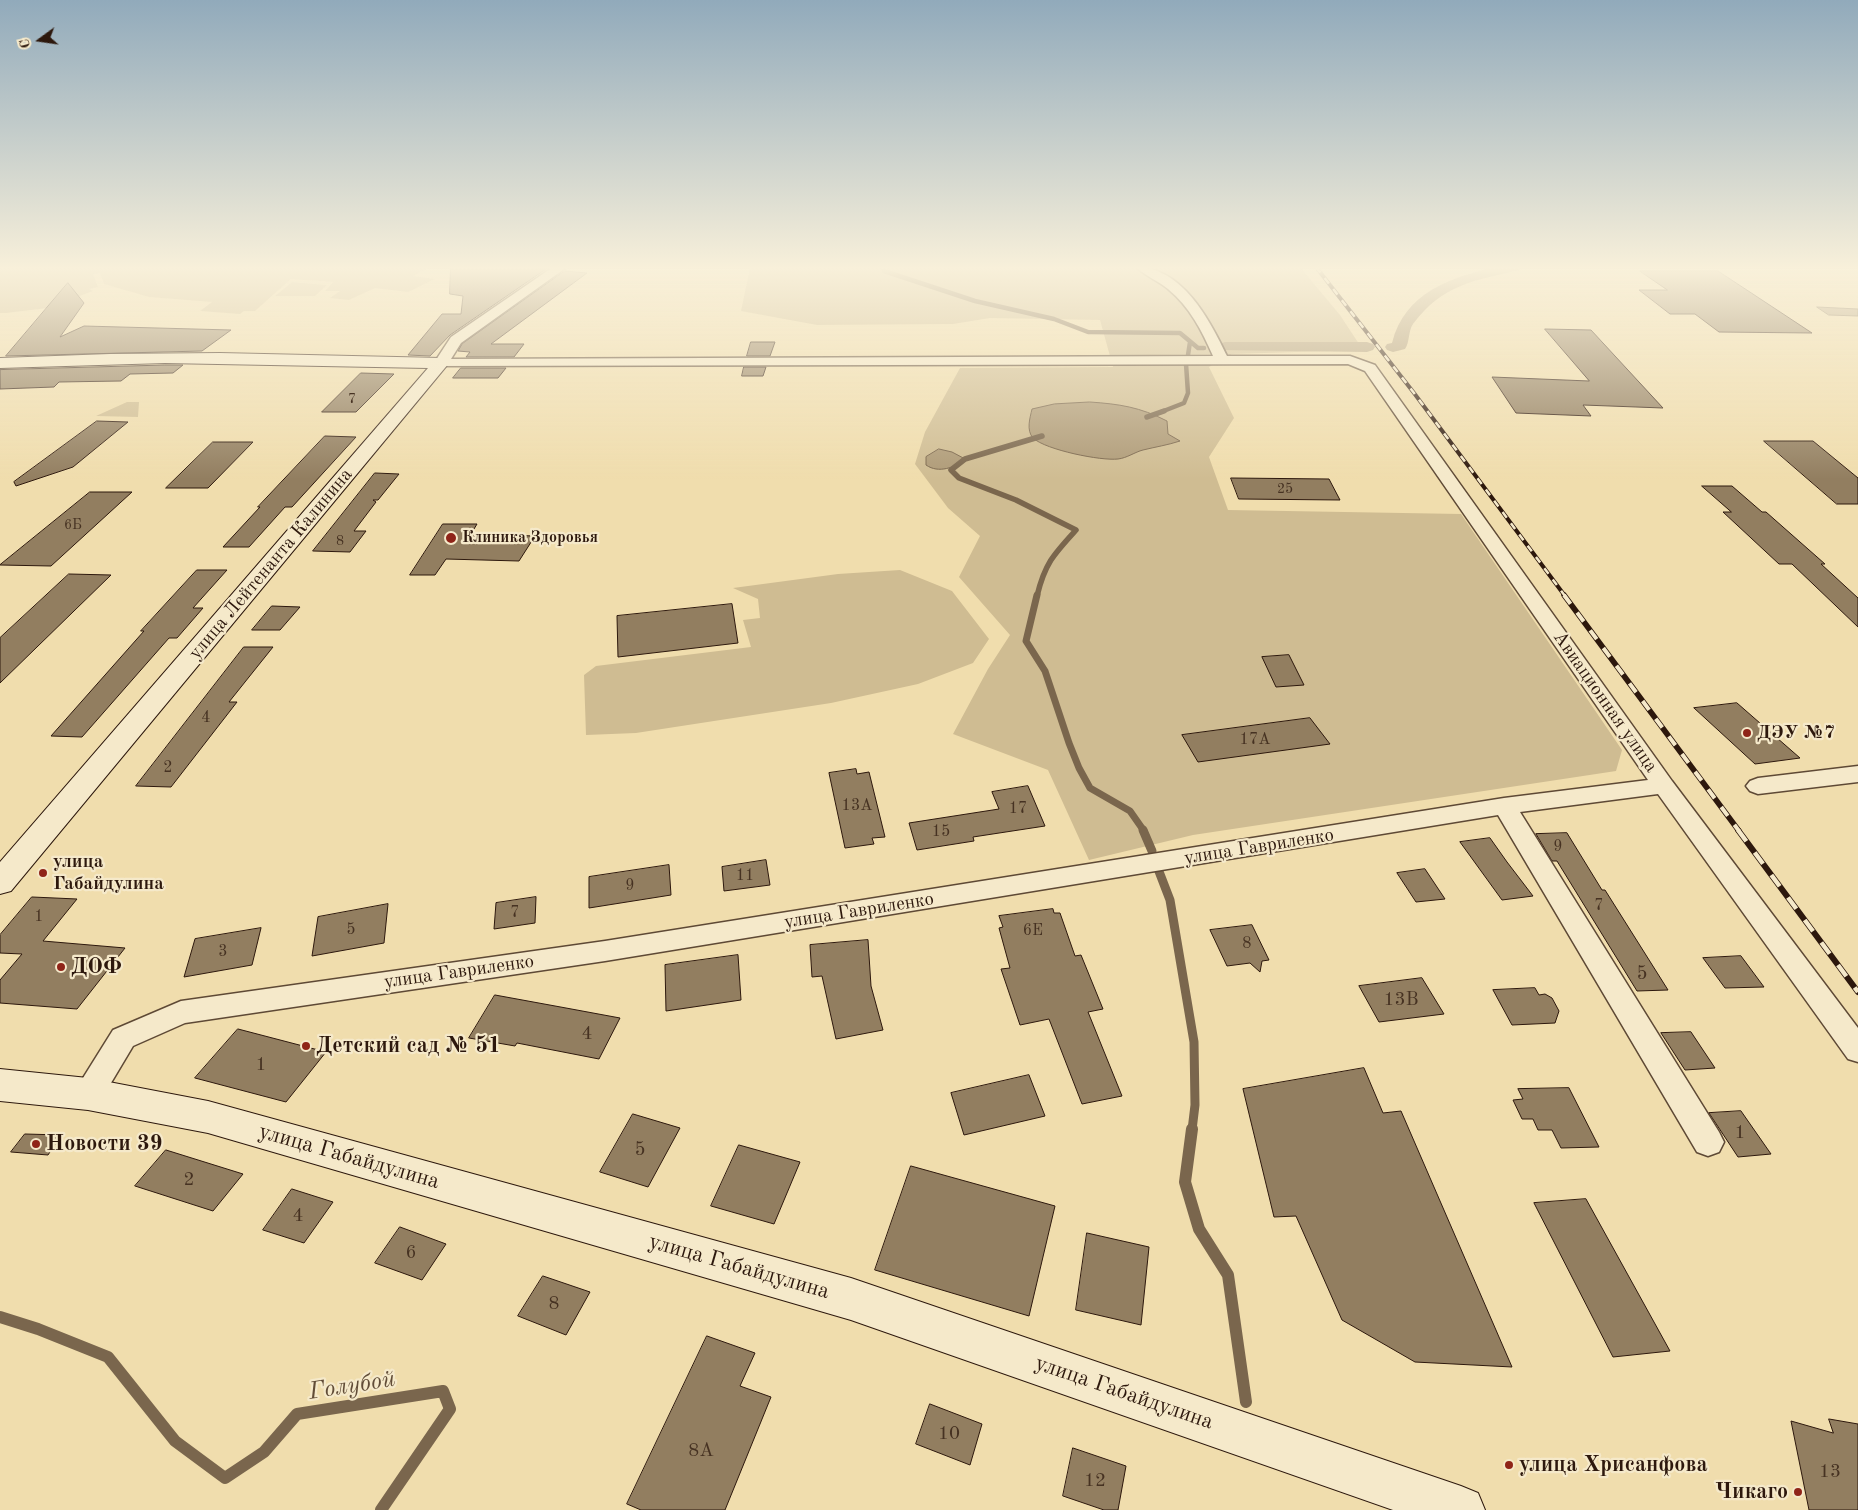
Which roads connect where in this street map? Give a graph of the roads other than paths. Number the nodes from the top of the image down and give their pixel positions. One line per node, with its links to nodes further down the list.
1 (459, 337): 5 (street, улица Лейтенанта Калинина)
2 (1212, 337): 3 (street)
3 (1222, 360): 5 (street); 7 (street, Авиационная улица)
4 (0, 363): 5 (main road)
5 (441, 364): 10 (main road, улица Лейтенанта Калинина)
6 (1858, 774): 8 (street)
7 (1664, 786): 9 (street, улица Гавриленко); 11 (street, Авиационная улица)
8 (1758, 786)
9 (1504, 806): 13 (street, улица Гавриленко); 14 (street)
10 (0, 883)
11 (1858, 1050)
12 (0, 1085): 13 (main road, улица Габайдулина)
13 (88, 1094): 15 (main road, улица Габайдулина)
14 (1708, 1142)
15 (1462, 1510)

